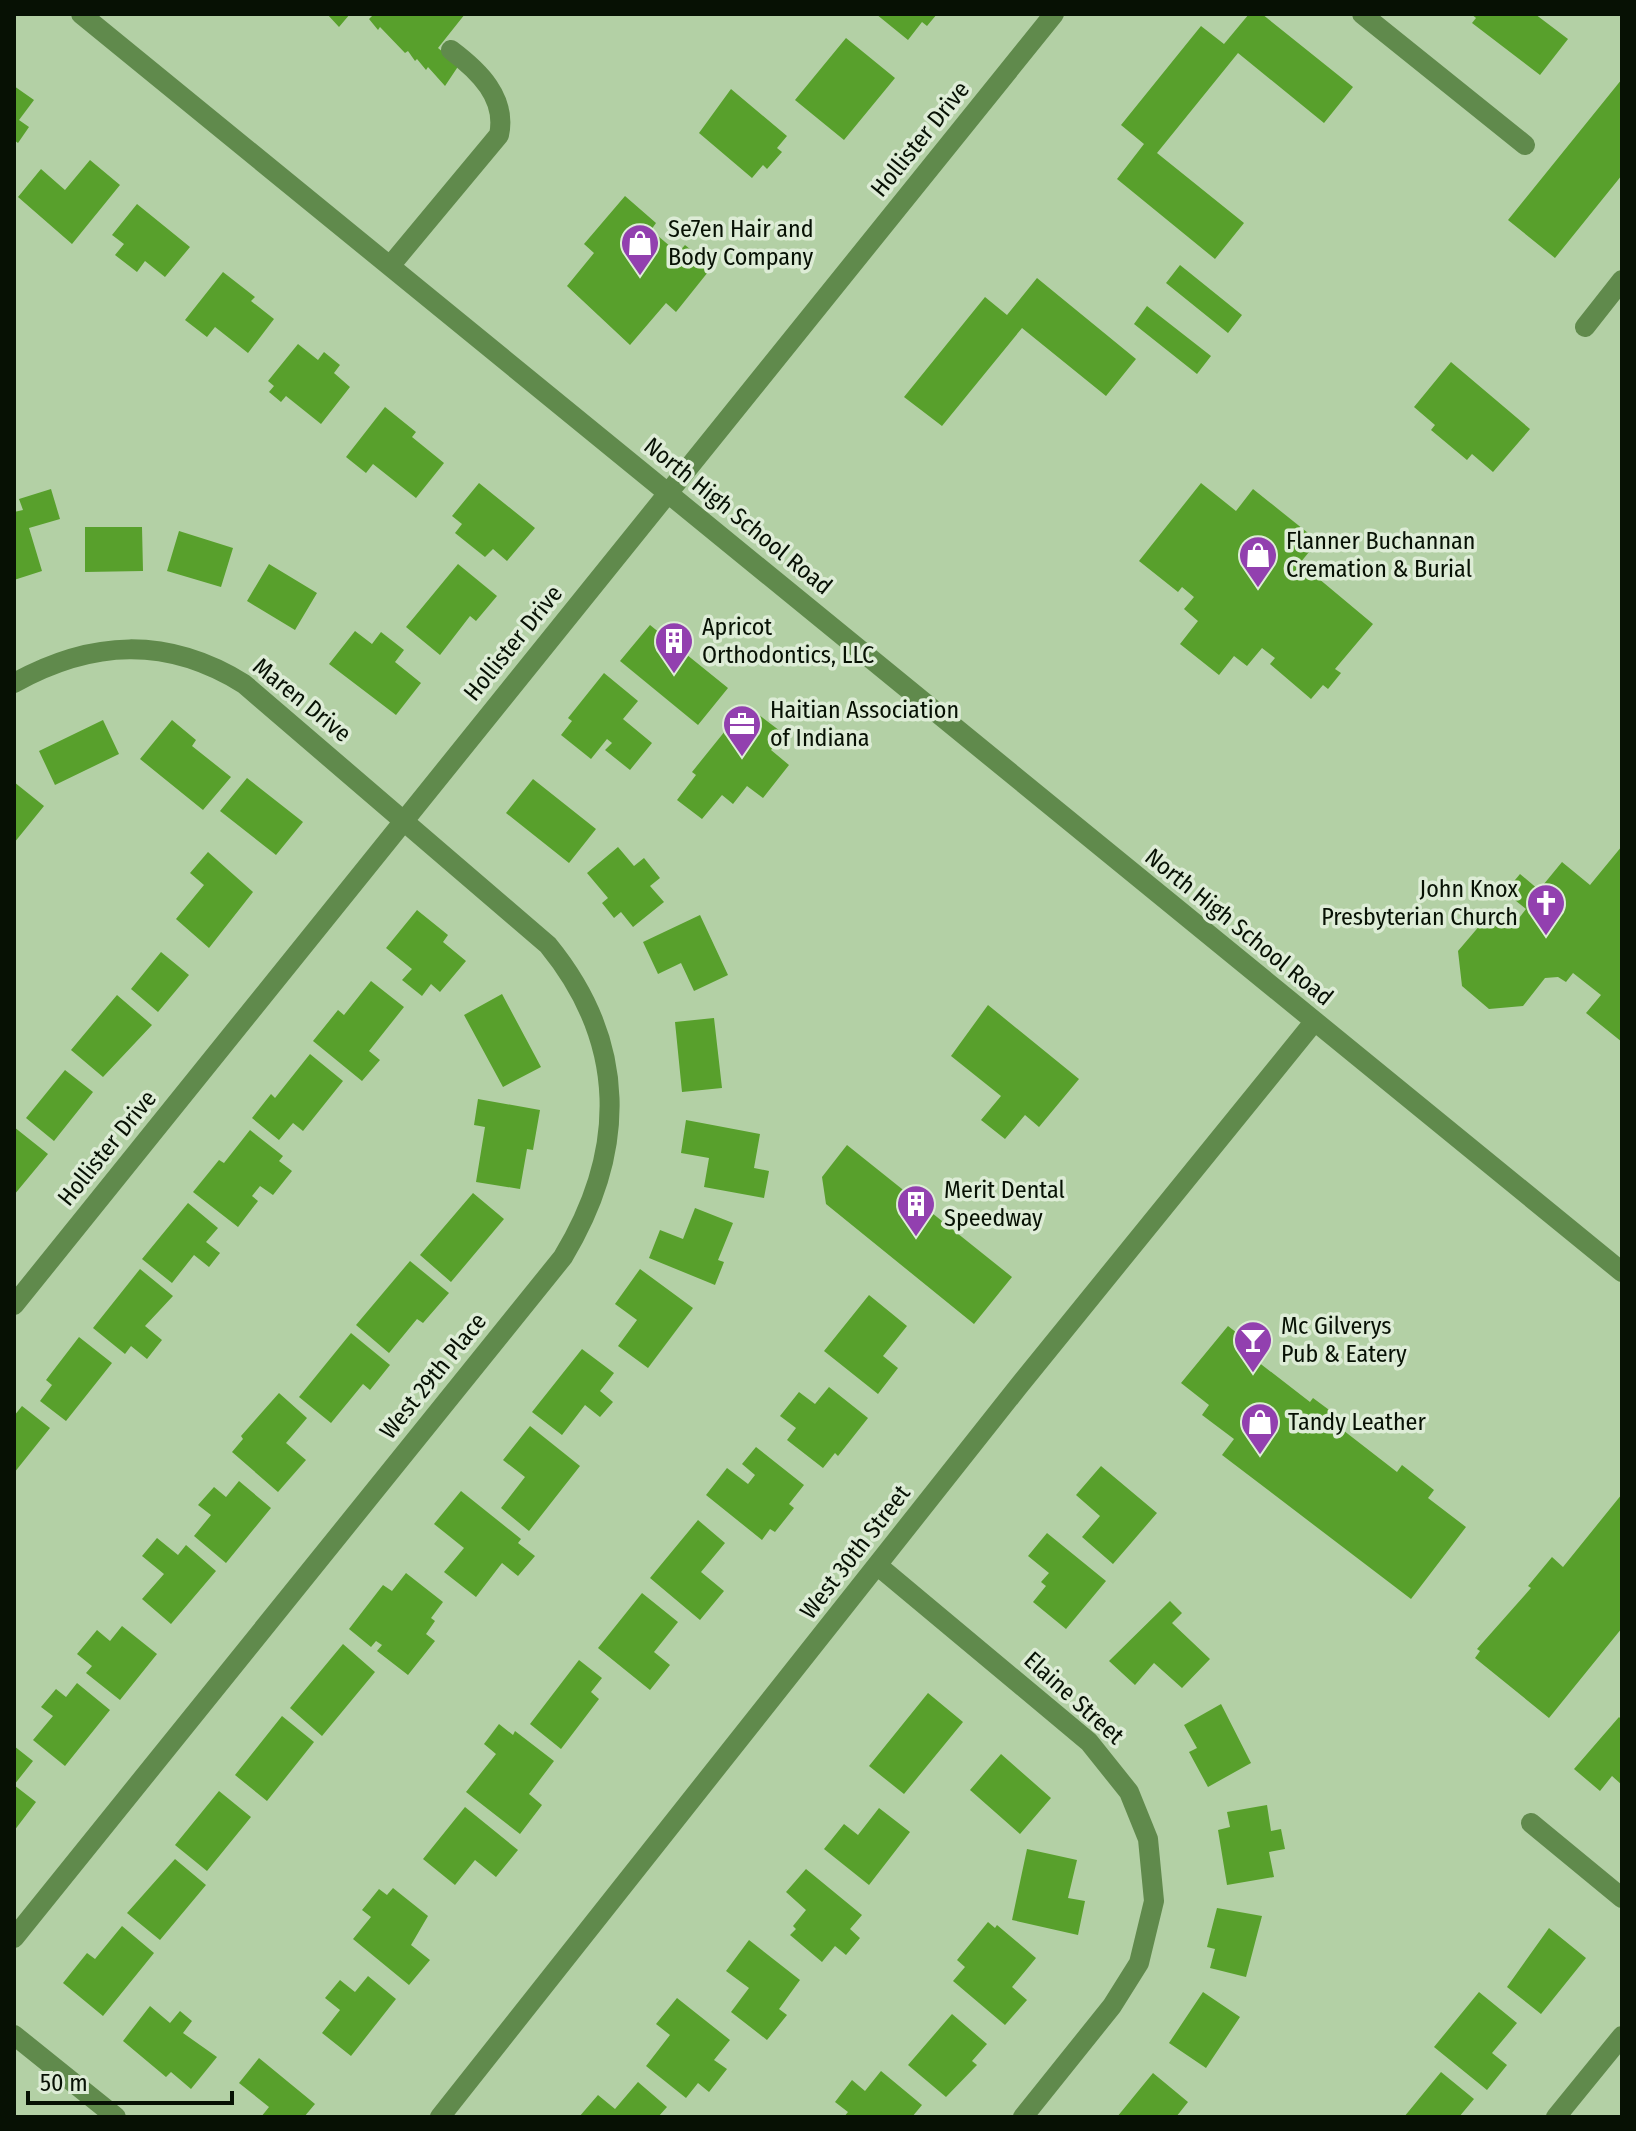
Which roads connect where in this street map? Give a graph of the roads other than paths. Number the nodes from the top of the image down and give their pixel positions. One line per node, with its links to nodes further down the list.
1 (81, 14): 6 (street, North High School Road)
2 (1054, 14): 9 (street, Hollister Drive)
3 (1362, 14): 5 (street)
4 (451, 50): 6 (street)
5 (1525, 145)
6 (390, 266): 9 (street, North High School Road)
7 (1622, 280): 8 (street)
8 (1585, 327)
9 (667, 492): 11 (street, Hollister Drive); 12 (street, North High School Road)
10 (14, 683): 11 (street, Maren Drive)
11 (405, 820): 14 (street, Hollister Drive); 18 (street, West 29th Place)
12 (1314, 1022): 13 (street, North High School Road); 15 (street, West 30th Street)
13 (1622, 1272)
14 (14, 1305)
15 (877, 1565): 22 (street, West 30th Street); 23 (street, Elaine Street)
16 (1531, 1823): 17 (street)
17 (1622, 1898)
18 (14, 1938)
19 (14, 2035): 21 (street)
20 (1622, 2036): 24 (street)
21 (116, 2117)
22 (440, 2117)
23 (1023, 2117)
24 (1556, 2117)

